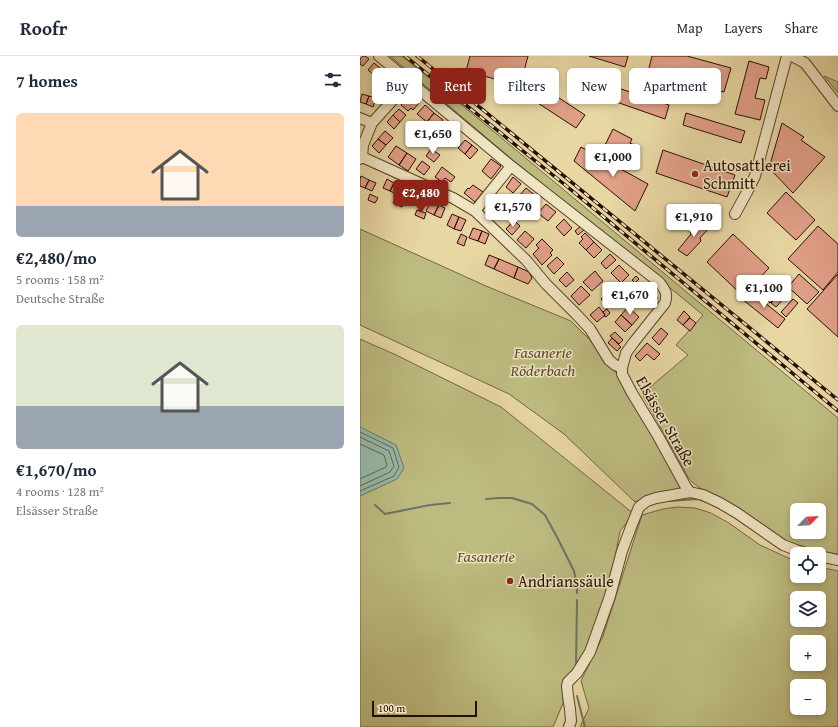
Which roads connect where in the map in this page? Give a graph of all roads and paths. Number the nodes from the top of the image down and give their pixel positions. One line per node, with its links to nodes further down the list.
1 (379, 56): 4 (street, Elsässer Straße)
2 (787, 56): 13 (street)
3 (792, 56): 7 (street)
4 (394, 68)
5 (422, 91): 11 (street, Elsässer Straße)
6 (389, 104): 9 (street)
7 (838, 106)
8 (360, 118): 9 (street)
9 (372, 123): 10 (street)
10 (361, 158): 12 (street)
11 (511, 166): 12 (street); 14 (street, Elsässer Straße)
12 (475, 211): 14 (street)
13 (735, 214)
14 (622, 368): 15 (street, Elsässer Straße)
15 (690, 492): 16 (street); 19 (street)
16 (790, 548)
17 (826, 557): 18 (street)
18 (838, 560)
19 (569, 727)

